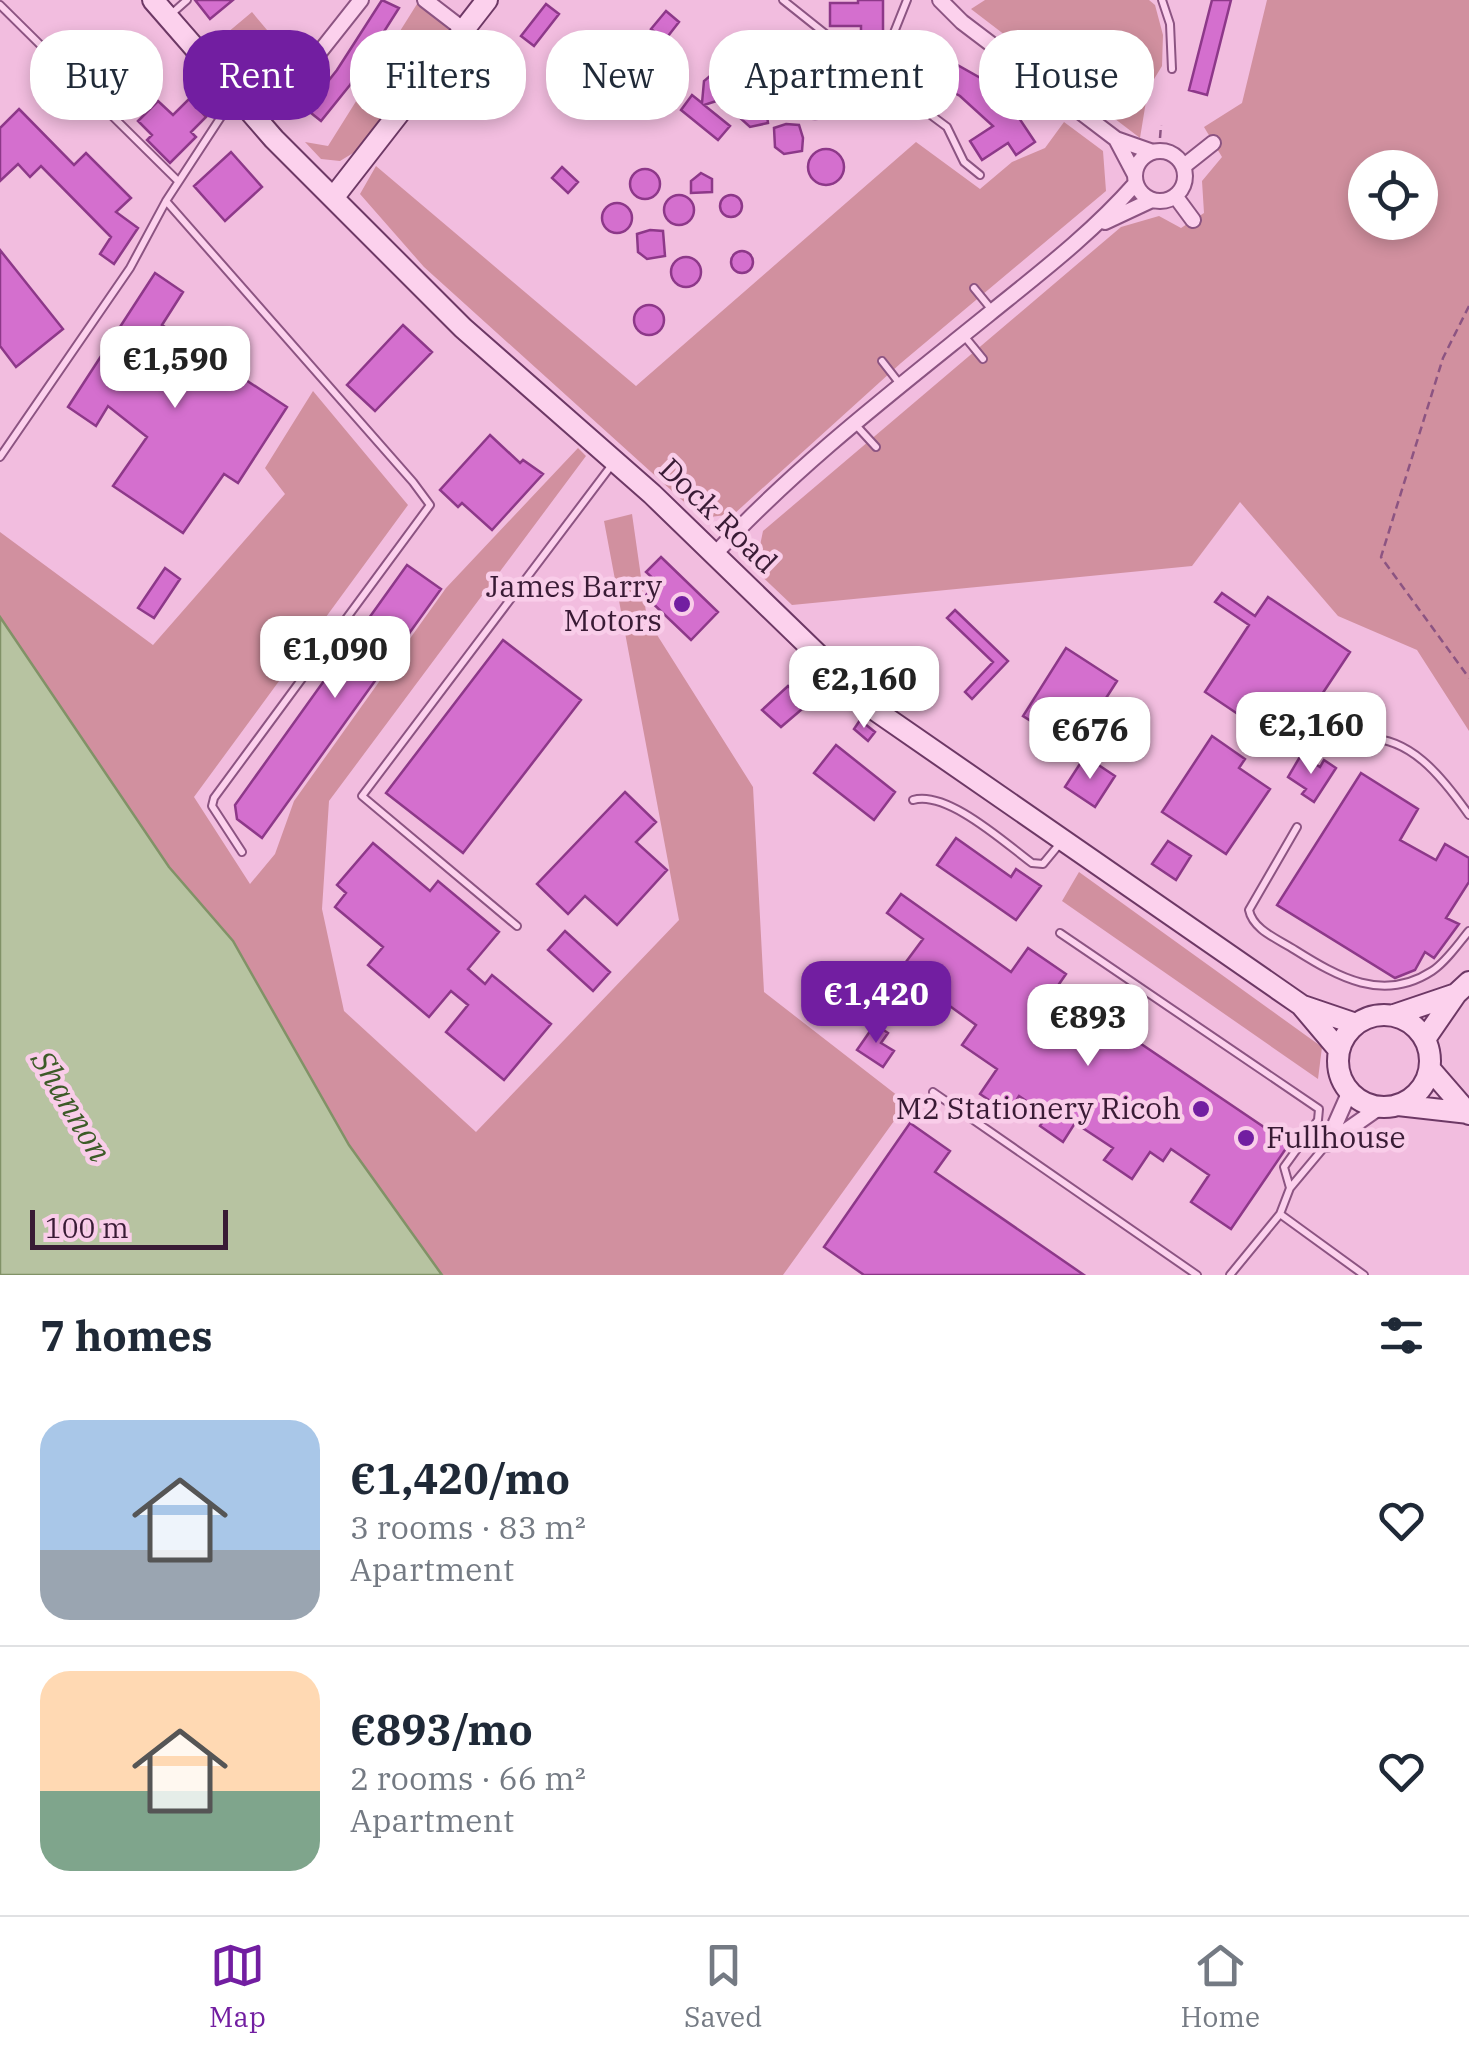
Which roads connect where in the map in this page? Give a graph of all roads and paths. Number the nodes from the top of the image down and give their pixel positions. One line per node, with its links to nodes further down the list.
1 (153, 0): 12 (main road, Dock Road)
2 (186, 0): 12 (lane)
3 (361, 0): 17 (street)
4 (425, 0): 13 (street)
5 (487, 0): 13 (main road)
6 (782, 0): 10 (lane)
7 (907, 0): 15 (lane)
8 (940, 0): 24 (street)
9 (1162, 0): 18 (lane)
10 (794, 4): 14 (lane)
11 (0, 5): 30 (lane)
12 (167, 17): 16 (main road, Dock Road)
13 (464, 30)
14 (824, 30)
15 (895, 30)
16 (183, 36)
17 (330, 40)
18 (1172, 69)
19 (219, 120): 30 (lane)
20 (258, 120): 32 (main road, Dock Road)
21 (394, 120): 32 (main road)
22 (938, 120): 28 (lane)
23 (1162, 125): 26 (path)
24 (1116, 139): 26 (street); 29 (street)
25 (1213, 143): 27 (street)
26 (1156, 152): 27 (street); 29 (street)
27 (1184, 166): 31 (street)
28 (980, 175)
29 (1135, 178): 33 (street); 36 (street)
30 (178, 181): 34 (lane)
31 (1176, 196): 33 (street); 35 (street)
32 (333, 198): 47 (main road, Dock Road)
33 (1152, 200): 36 (street)
34 (166, 201): 46 (lane); 55 (lane)
35 (1193, 220)
36 (1100, 224): 39 (street)
37 (974, 288): 39 (lane)
38 (1469, 306): 49 (path)
39 (993, 311): 40 (street)
40 (964, 335): 41 (lane); 43 (street)
41 (983, 359)
42 (882, 361): 43 (lane)
43 (901, 385): 44 (street)
44 (854, 423): 45 (lane); 48 (street)
45 (876, 448)
46 (0, 457)
47 (615, 461): 48 (main road, Dock Road); 56 (lane)
48 (715, 554): 54 (main road, Dock Road)
49 (1469, 678)
50 (1358, 739): 52 (lane)
51 (913, 800): 54 (lane)
52 (1469, 815)
53 (1297, 827): 57 (lane)
54 (1063, 840): 60 (main road, Dock Road)
55 (242, 852)
56 (517, 926)
57 (1469, 931)
58 (1060, 933): 71 (lane)
59 (1462, 988): 61 (main road); 63 (main road)
60 (1301, 1005): 62 (main road, Dock Road); 64 (main road, Dock Road)
61 (1394, 1016): 62 (main road); 63 (main road)
62 (1356, 1024): 64 (main road)
63 (1425, 1039): 65 (main road)
64 (1339, 1050): 66 (main road)
65 (1430, 1069): 68 (main road); 69 (main road)
66 (1350, 1091): 68 (main road); 70 (street)
67 (932, 1092): 73 (lane)
68 (1389, 1106): 69 (main road); 70 (street)
69 (1469, 1113)
70 (1327, 1144): 71 (lane)
71 (1290, 1188): 72 (lane)
72 (1280, 1214): 74 (lane); 75 (lane)
73 (1196, 1275)
74 (1230, 1275)
75 (1364, 1275)

